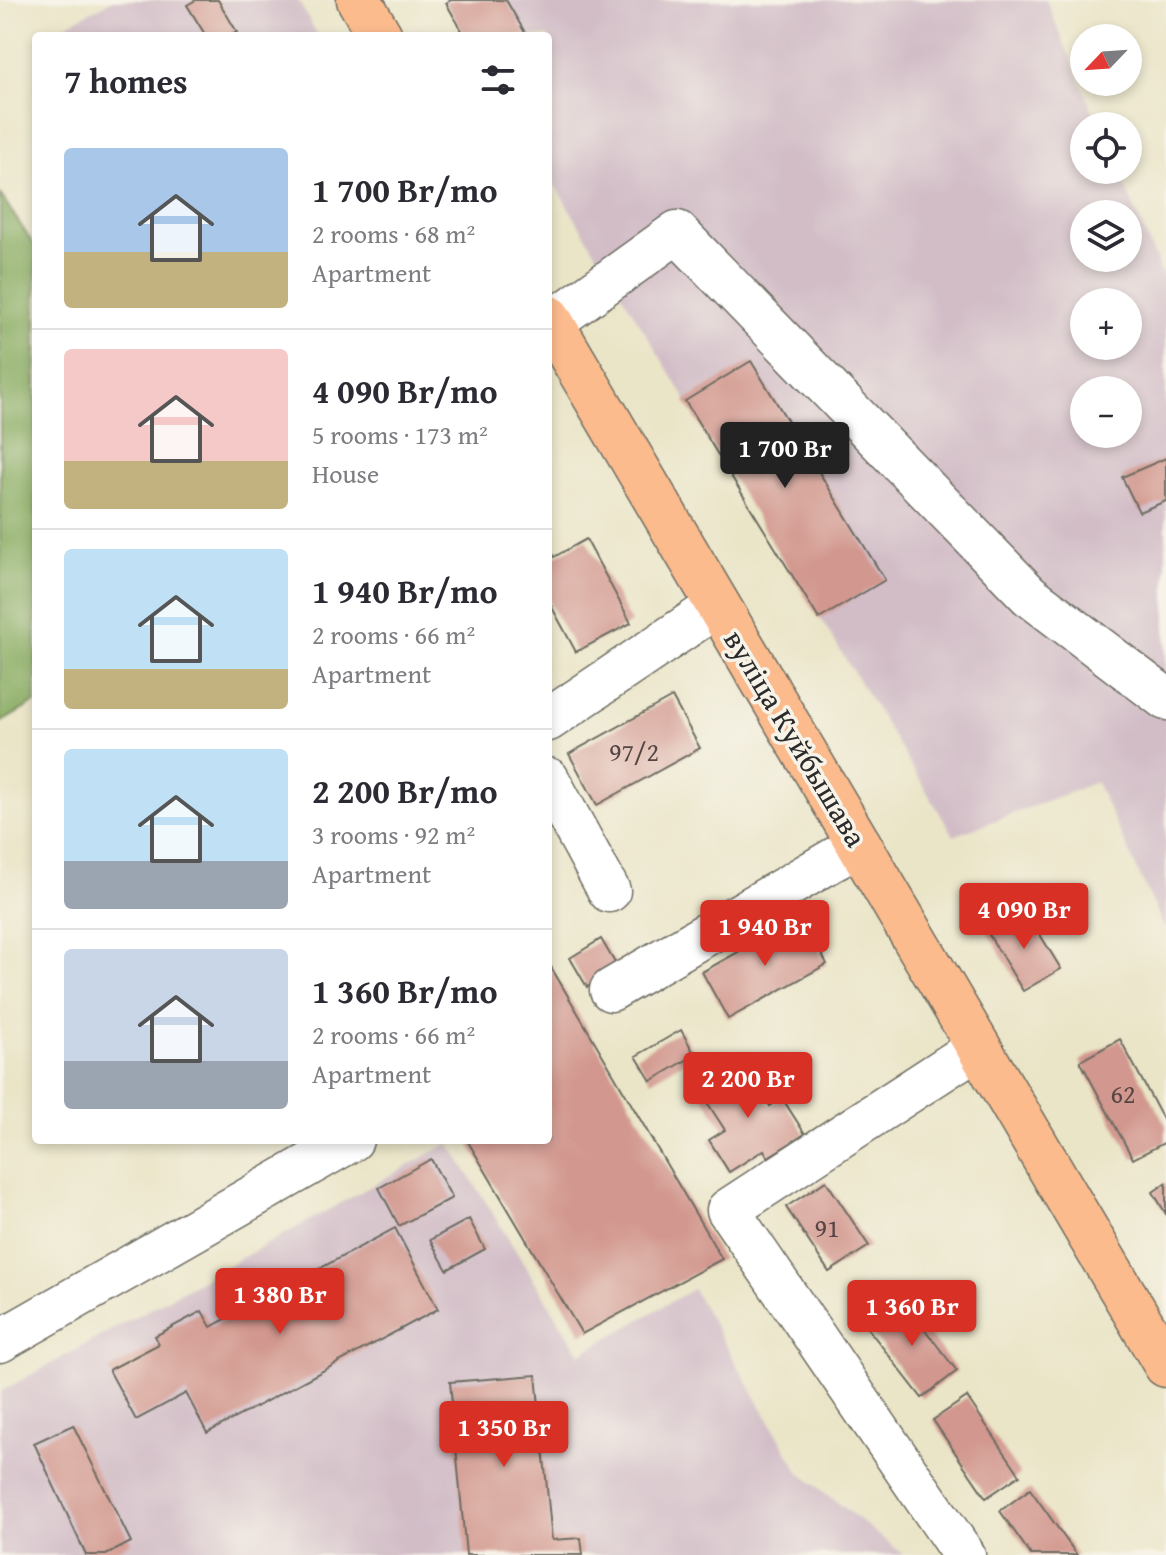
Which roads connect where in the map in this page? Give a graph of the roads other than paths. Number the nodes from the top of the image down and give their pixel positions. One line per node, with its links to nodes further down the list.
1 (552, 319): 4 (lane)
2 (552, 326): 3 (main road, вуліца Куйбышава)
3 (717, 606): 5 (lane); 7 (main road, вуліца Куйбышава)
4 (1166, 699)
5 (552, 717)
6 (552, 786): 8 (lane)
7 (860, 844): 9 (lane); 10 (main road, вуліца Куйбышава)
8 (609, 891)
9 (611, 990)
10 (978, 1047): 13 (main road, вуліца Куйбышава); 14 (lane)
11 (345, 1144): 12 (lane)
12 (0, 1341)
13 (1166, 1365)
14 (964, 1555)

